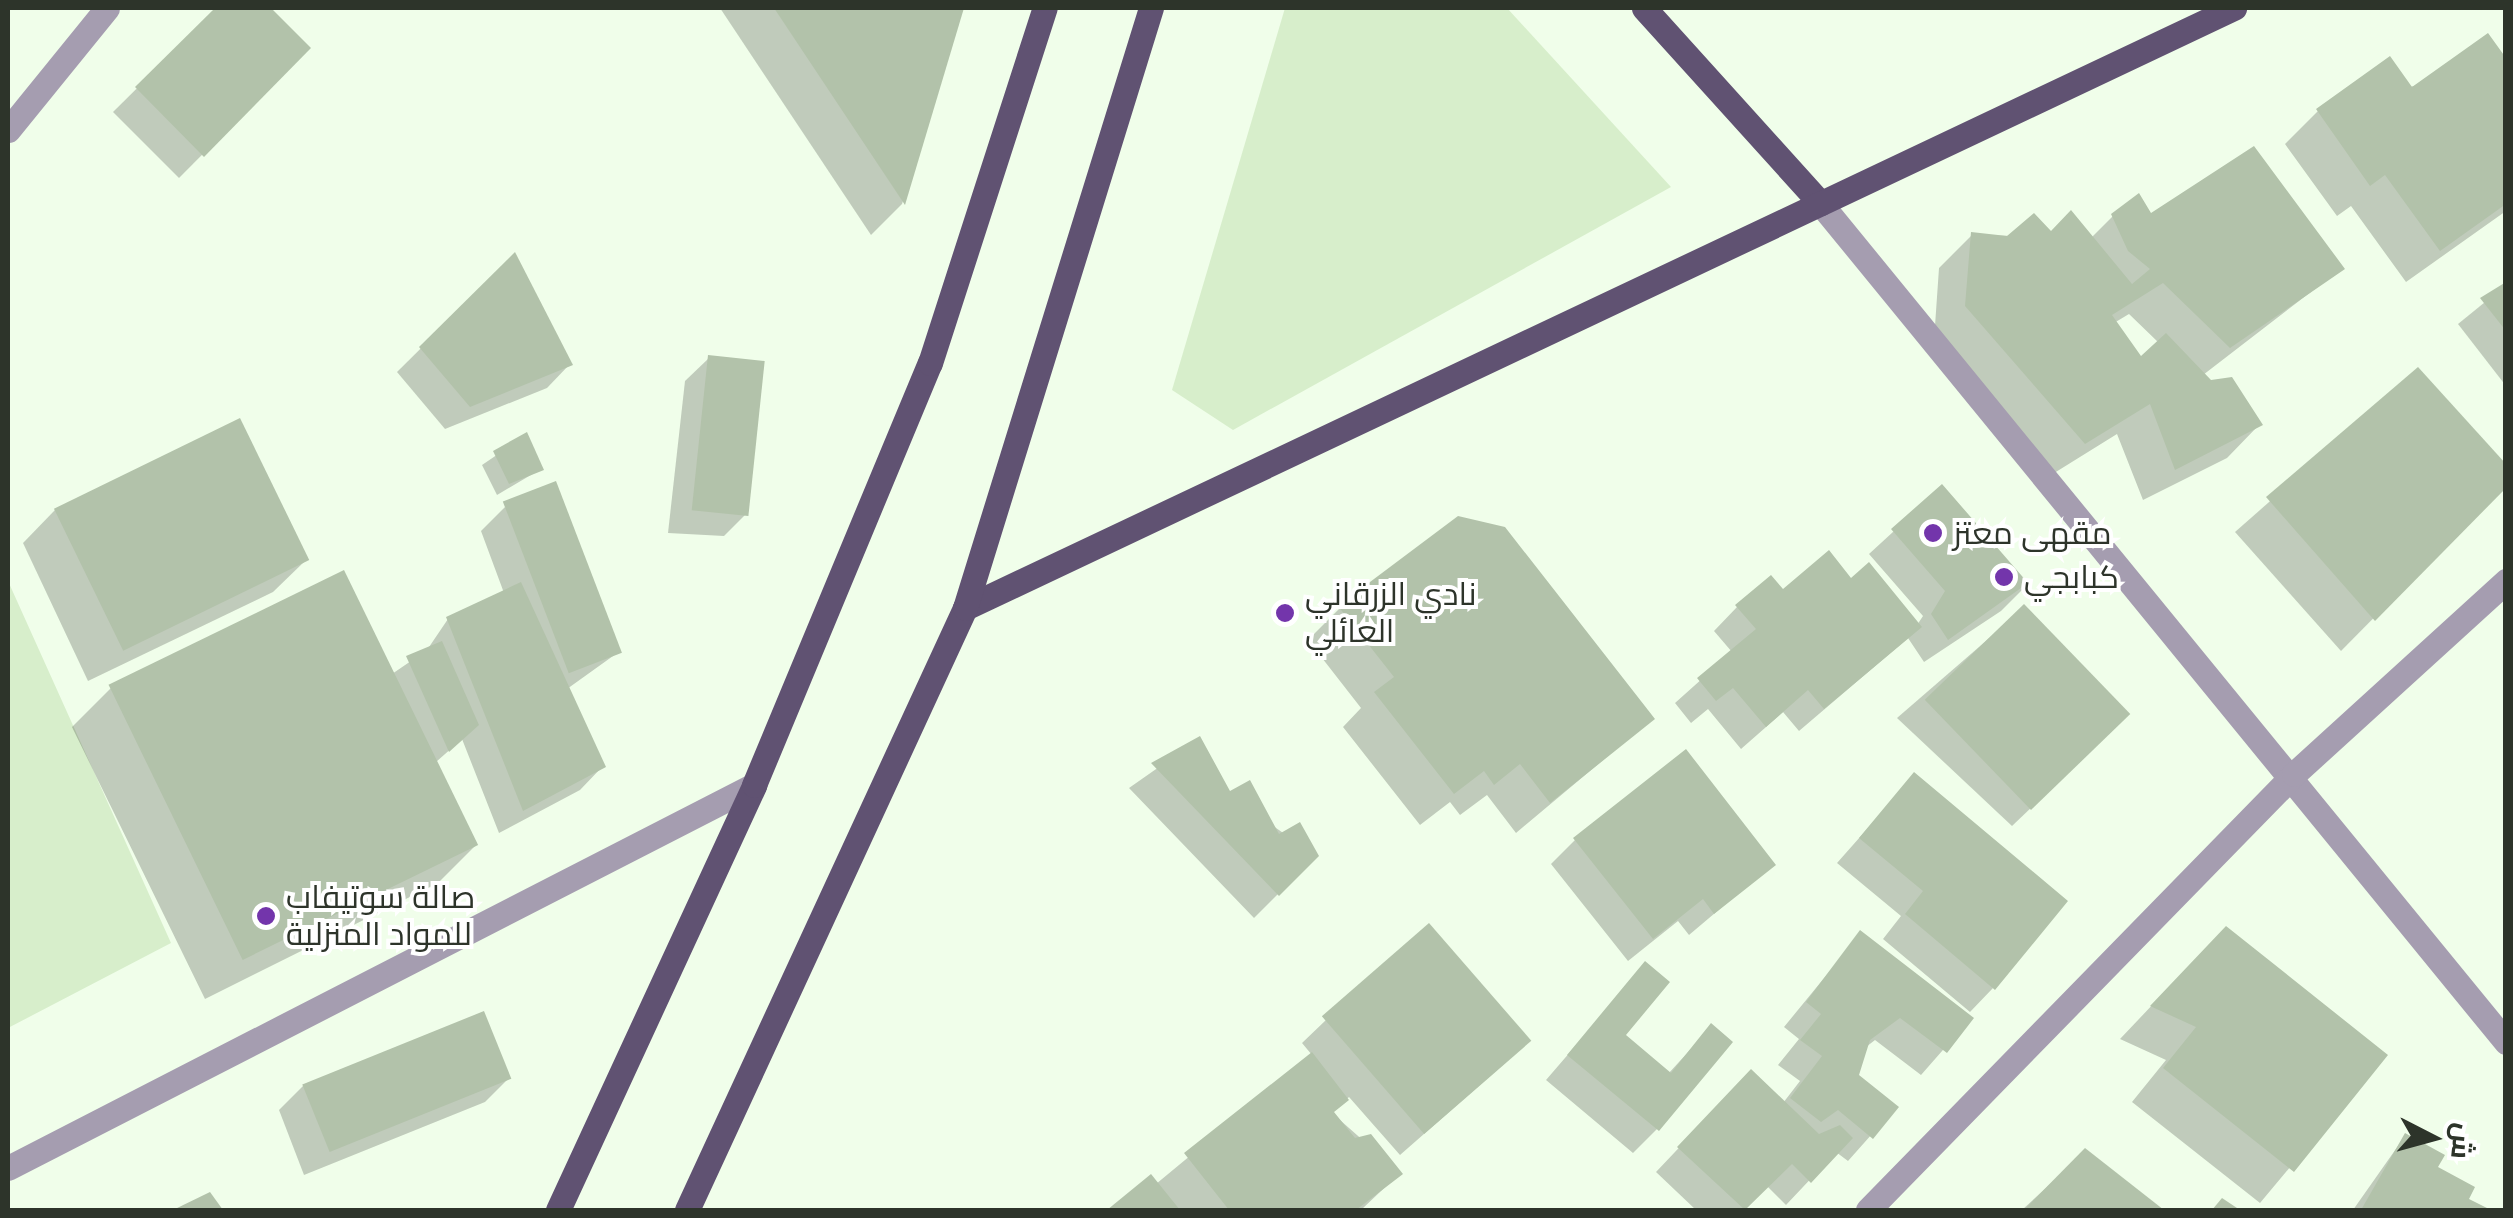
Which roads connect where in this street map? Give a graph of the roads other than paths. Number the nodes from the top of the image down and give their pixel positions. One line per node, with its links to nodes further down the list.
1 (107, 8): 6 (street)
2 (1045, 8): 11 (main road)
3 (1151, 8): 9 (main road)
4 (1644, 8): 7 (main road)
5 (2218, 11): 7 (main road)
6 (8, 130)
7 (1820, 203): 9 (main road); 10 (street)
8 (2506, 582): 10 (street)
9 (965, 608): 15 (main road)
10 (2294, 774): 12 (street); 16 (street)
11 (754, 784): 13 (street); 14 (main road)
12 (2506, 1042)
13 (8, 1168)
14 (558, 1210)
15 (688, 1210)
16 (1868, 1210)

